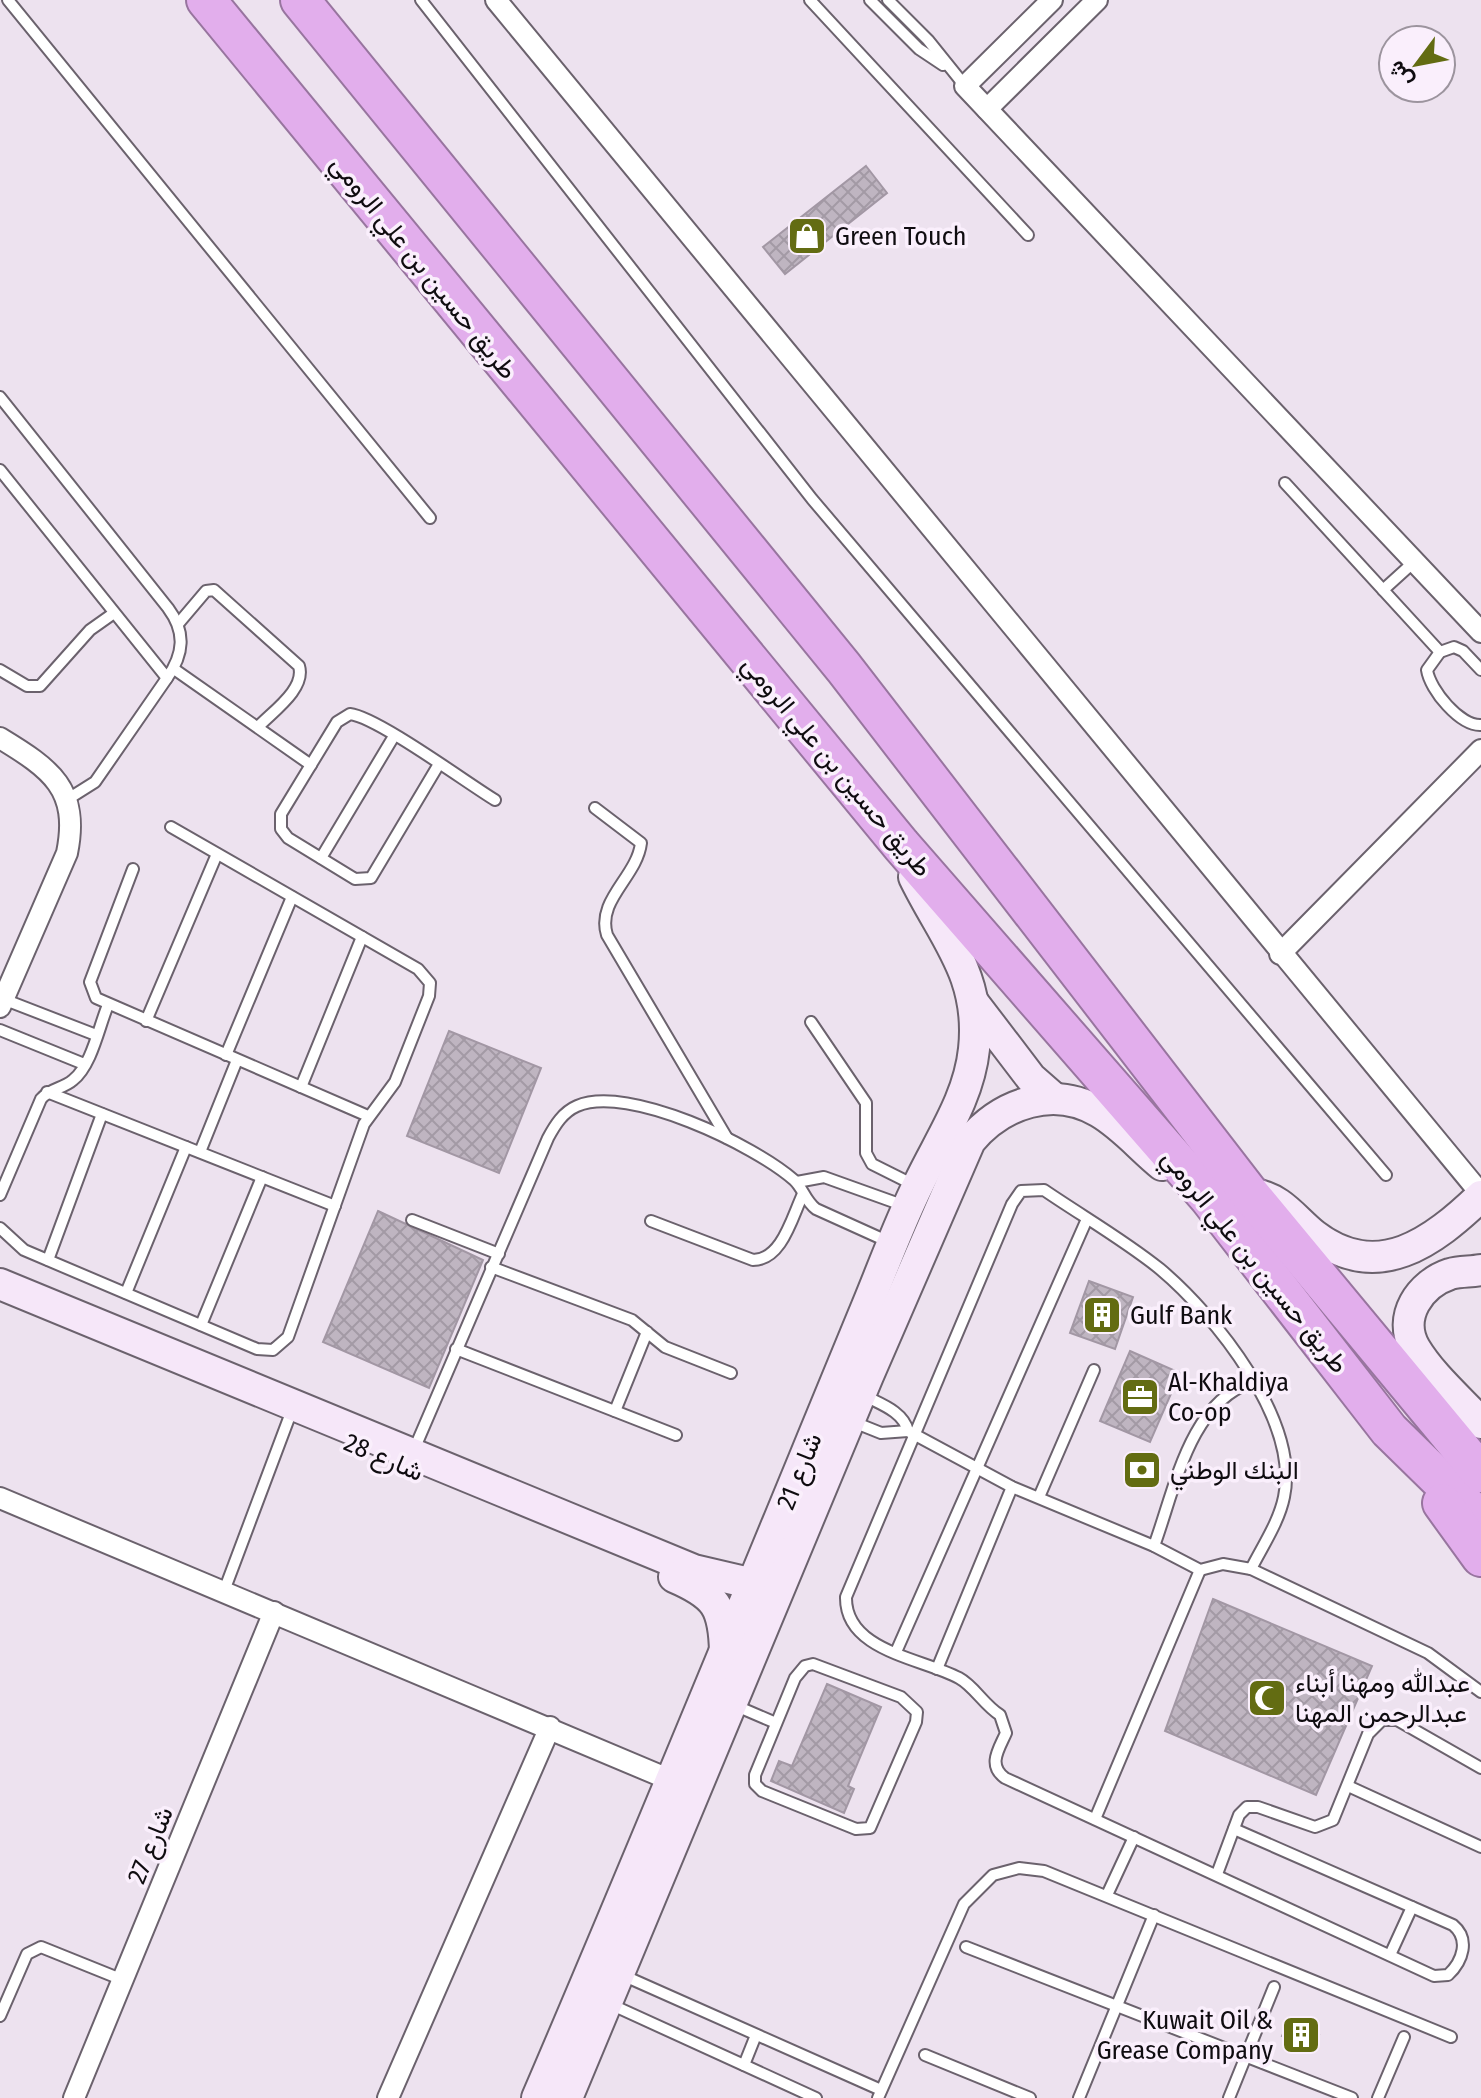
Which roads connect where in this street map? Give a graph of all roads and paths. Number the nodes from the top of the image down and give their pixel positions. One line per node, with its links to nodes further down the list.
1 (8, 0): 19 (lane)
2 (206, 0): 40 (highway, طريق حسين بن علي الرومي)
3 (300, 0): 11 (highway, طريق حسين بن علي الرومي)
4 (421, 0): 65 (lane)
5 (496, 0): 46 (street)
6 (810, 0): 15 (lane)
7 (870, 0): 12 (lane)
8 (888, 0): 12 (lane)
9 (1052, 0): 13 (street)
10 (1097, 0): 14 (street)
11 (319, 15): 68 (highway, طريق حسين بن علي الرومي)
12 (945, 66): 13 (lane)
13 (965, 86): 14 (street)
14 (987, 109): 20 (street)
15 (1028, 235)
16 (0, 397): 23 (lane)
17 (0, 470): 22 (lane)
18 (1285, 483): 21 (lane)
19 (430, 518)
20 (1415, 561): 21 (lane); 24 (street)
21 (1383, 590): 25 (lane)
22 (114, 613): 26 (lane); 28 (lane)
23 (178, 624): 28 (lane); 30 (lane)
24 (1481, 632)
25 (1440, 652): 27 (lane); 29 (lane)
26 (0, 670)
27 (1481, 670)
28 (170, 674): 30 (lane); 36 (lane)
29 (1481, 725)
30 (258, 727): 35 (lane)
31 (394, 736): 34 (lane); 35 (lane); 42 (lane)
32 (0, 738): 36 (street)
33 (1481, 750): 46 (street)
34 (439, 764): 37 (lane); 42 (lane)
35 (311, 765): 42 (lane)
36 (68, 799): 48 (street)
37 (495, 800)
38 (595, 808): 61 (lane)
39 (171, 827): 41 (lane)
40 (901, 845): 47 (street, شارع 21); 73 (highway, طريق حسين بن علي الرومي)
41 (217, 854): 44 (lane); 50 (lane)
42 (321, 858)
43 (133, 869): 49 (lane)
44 (292, 897): 45 (lane); 54 (lane)
45 (362, 937): 56 (lane); 60 (lane)
46 (1280, 954): 71 (street)
47 (973, 1002): 58 (street); 64 (street, شارع 21)
48 (2, 1003): 53 (lane)
49 (108, 1005): 50 (lane); 53 (lane)
50 (146, 1021): 54 (lane)
51 (811, 1022): 72 (lane)
52 (0, 1030): 55 (lane)
53 (96, 1035): 55 (lane)
54 (232, 1057): 56 (lane); 63 (lane)
55 (84, 1064): 57 (lane)
56 (301, 1087): 60 (lane)
57 (47, 1092): 59 (lane); 70 (lane)
58 (1055, 1099): 64 (street, شارع 21); 73 (street, شارع 21)
59 (102, 1114): 62 (lane); 82 (lane)
60 (368, 1116): 74 (lane)
61 (728, 1140): 67 (lane); 81 (lane)
62 (186, 1147): 63 (lane); 86 (lane)
63 (200, 1152): 66 (lane)
64 (945, 1160): 72 (street, شارع 21); 94 (street, شارع 21)
65 (1386, 1175)
66 (262, 1177): 74 (lane); 88 (lane)
67 (797, 1182): 69 (lane); 72 (lane)
68 (1249, 1193): 78 (street); 103 (highway, طريق حسين بن علي الرومي)
69 (803, 1194): 77 (lane); 80 (lane)
70 (0, 1195)
71 (1481, 1195): 78 (street)
72 (912, 1196): 80 (street, شارع 21)
73 (1209, 1198): 98 (highway, طريق حسين بن علي الرومي)
74 (335, 1206): 88 (lane)
75 (1087, 1219): 93 (lane); 99 (lane); 102 (lane)
76 (412, 1220): 81 (lane)
77 (651, 1221)
78 (1452, 1224): 84 (street)
79 (0, 1228): 82 (lane)
80 (893, 1243): 112 (street, شارع 21)
81 (499, 1254): 83 (lane)
82 (48, 1260): 86 (lane)
83 (491, 1267): 89 (lane); 90 (lane)
84 (1472, 1274): 97 (street)
85 (0, 1284): 101 (street, شارع 28)
86 (126, 1293): 88 (lane)
87 (0, 1298): 96 (street, شارع 28)
88 (201, 1325)
89 (647, 1332): 92 (lane); 95 (lane)
90 (456, 1349): 95 (lane); 101 (lane)
91 (1094, 1370): 105 (lane)
92 (731, 1373)
93 (1252, 1382): 108 (lane); 110 (lane)
94 (855, 1407): 99 (lane); 99 (lane); 112 (street, شارع 21)
95 (615, 1411): 100 (lane)
96 (289, 1418): 113 (lane); 116 (street, شارع 28)
97 (1481, 1423)
98 (1389, 1430): 107 (highway, طريق حسين بن علي الرومي); 109 (highway)
99 (912, 1433): 102 (lane); 115 (lane)
100 (676, 1435)
101 (412, 1454): 112 (street, شارع 28)
102 (975, 1468): 104 (lane); 115 (lane)
103 (1481, 1473)
104 (1012, 1487): 105 (lane); 117 (lane)
105 (1039, 1497): 108 (lane)
106 (2, 1503): 113 (street)
107 (1481, 1520)
108 (1154, 1546): 111 (lane)
109 (1481, 1557)
110 (1251, 1569): 111 (lane); 118 (lane)
111 (1200, 1570): 125 (lane)
112 (766, 1587): 116 (street, شارع 21); 119 (street, شارع 21)
113 (224, 1591): 114 (street)
114 (274, 1612): 121 (street); 136 (street, شارع 27)
115 (896, 1652): 117 (lane)
116 (725, 1654): 123 (street, شارع 21)
117 (937, 1669): 125 (lane)
118 (1481, 1692)
119 (732, 1704): 120 (lane); 135 (street, شارع 21)
120 (776, 1723): 120 (lane)
121 (550, 1727): 123 (street); 149 (street)
122 (1481, 1768): 124 (lane)
123 (673, 1781): 135 (street, شارع 21)
124 (1348, 1786): 126 (lane); 128 (lane)
125 (1095, 1819): 127 (lane)
126 (1234, 1829): 129 (lane); 131 (lane)
127 (1134, 1837): 129 (lane); 130 (lane)
128 (1481, 1847)
129 (1217, 1874): 134 (lane)
130 (1107, 1895): 132 (lane); 147 (lane)
131 (1412, 1907): 134 (lane); 134 (lane)
132 (1154, 1915): 139 (lane); 143 (lane)
133 (966, 1947): 139 (lane)
134 (1390, 1955)
135 (607, 1969): 138 (street, شارع 21); 141 (lane)
136 (123, 1980): 140 (lane); 148 (street, شارع 27)
137 (1274, 1987): 145 (lane)
138 (595, 1997): 146 (lane); 150 (street, شارع 21); 151 (street, شارع 21)
139 (1116, 2007): 145 (lane); 154 (lane)
140 (0, 2016)
141 (756, 2035): 146 (lane); 147 (lane)
142 (1404, 2037): 157 (lane)
143 (1451, 2037)
144 (925, 2055): 153 (lane)
145 (1246, 2057): 155 (lane); 156 (lane)
146 (744, 2065): 152 (lane)
147 (880, 2094)
148 (74, 2098)
149 (388, 2098)
150 (537, 2098)
151 (567, 2098)
152 (816, 2098)
153 (1030, 2098)
154 (1079, 2098)
155 (1229, 2098)
156 (1352, 2098)
157 (1378, 2098)

